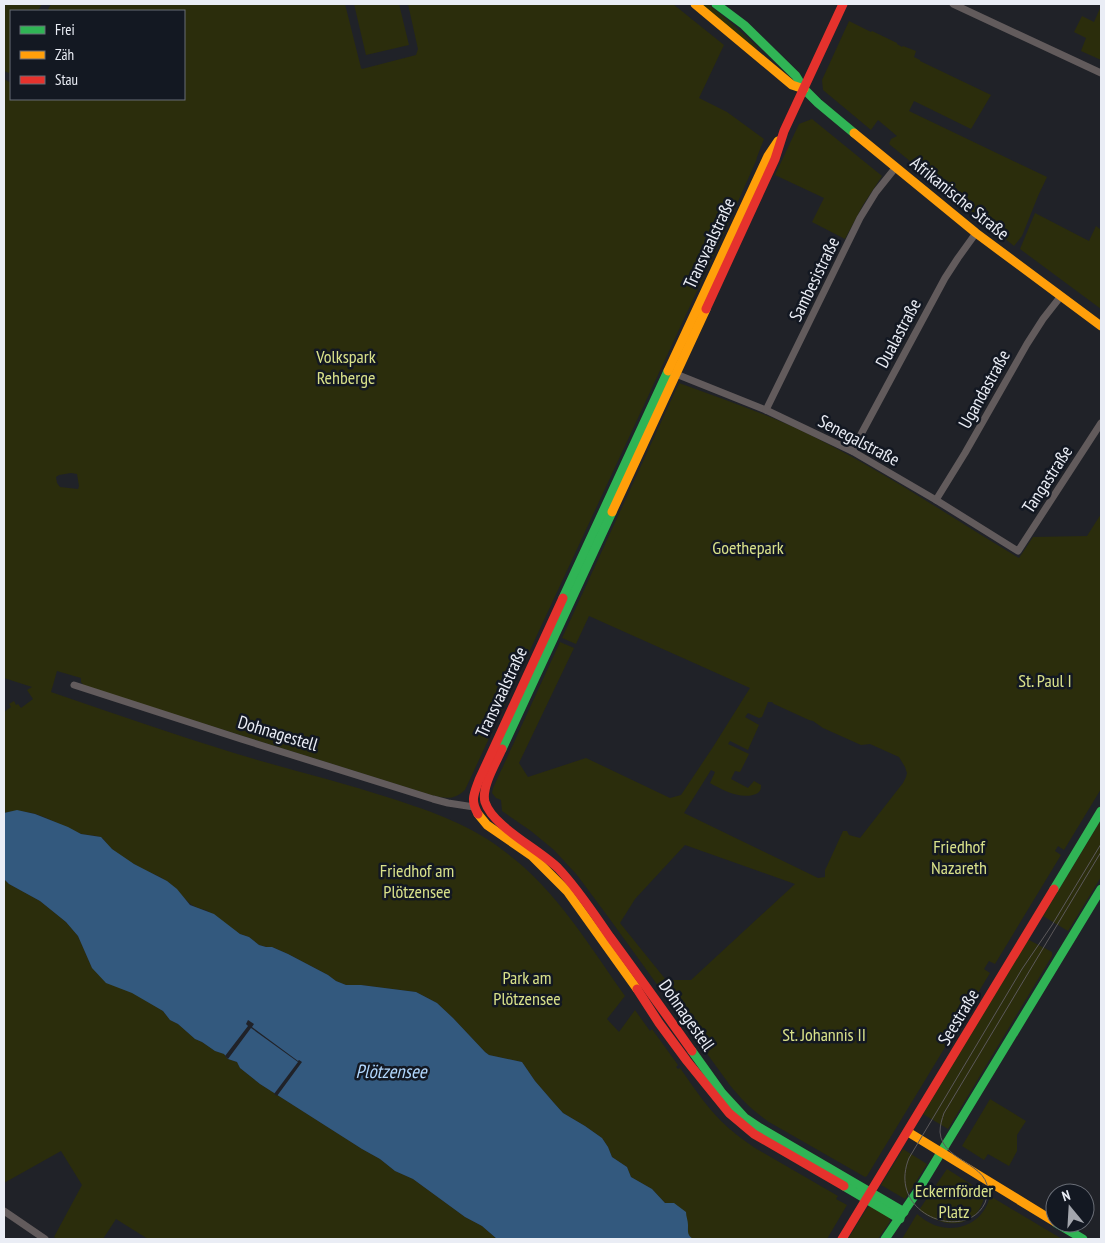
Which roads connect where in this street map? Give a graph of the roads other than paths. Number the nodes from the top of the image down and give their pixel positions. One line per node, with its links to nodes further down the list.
1 (695, 4): 6 (street, Afrikanische Straße)
2 (716, 4): 6 (street, Afrikanische Straße)
3 (843, 4): 6 (street, Transvaalstraße)
4 (953, 4): 5 (street)
5 (1101, 72)
6 (804, 89): 7 (street, Afrikanische Straße); 11 (street, Transvaalstraße)
7 (896, 167): 8 (street, Afrikanische Straße); 12 (street, Sambesistraße)
8 (976, 233): 9 (street, Afrikanische Straße); 14 (street, Dualastraße)
9 (1061, 296): 10 (street, Afrikanische Straße); 15 (street, Ugandastraße)
10 (1101, 326)
11 (672, 373): 12 (street, Senegalstraße); 17 (street, Transvaalstraße)
12 (766, 410): 14 (street, Senegalstraße)
13 (1101, 424): 16 (street, Tangastraße)
14 (852, 451): 15 (street, Senegalstraße)
15 (936, 500): 16 (street, Senegalstraße)
16 (1018, 551)
17 (569, 594): 19 (street, Transvaalstraße); 20 (street, Transvaalstraße)
18 (74, 685): 20 (street, Dohnagestell)
19 (486, 805): 20 (street, Dohnagestell); 25 (street, Dohnagestell)
20 (474, 807): 25 (street, Dohnagestell)
21 (1101, 811): 23 (street, Seestraße)
22 (1101, 889): 24 (street)
23 (908, 1132): 24 (street); 25 (street, Seestraße)
24 (941, 1152): 27 (street); 28 (street)
25 (868, 1196): 27 (street, Dohnagestell); 30 (street, Seestraße)
26 (4, 1211): 29 (street)
27 (902, 1216): 31 (street)
28 (1045, 1216)
29 (45, 1239)
30 (842, 1239)
31 (885, 1239)

